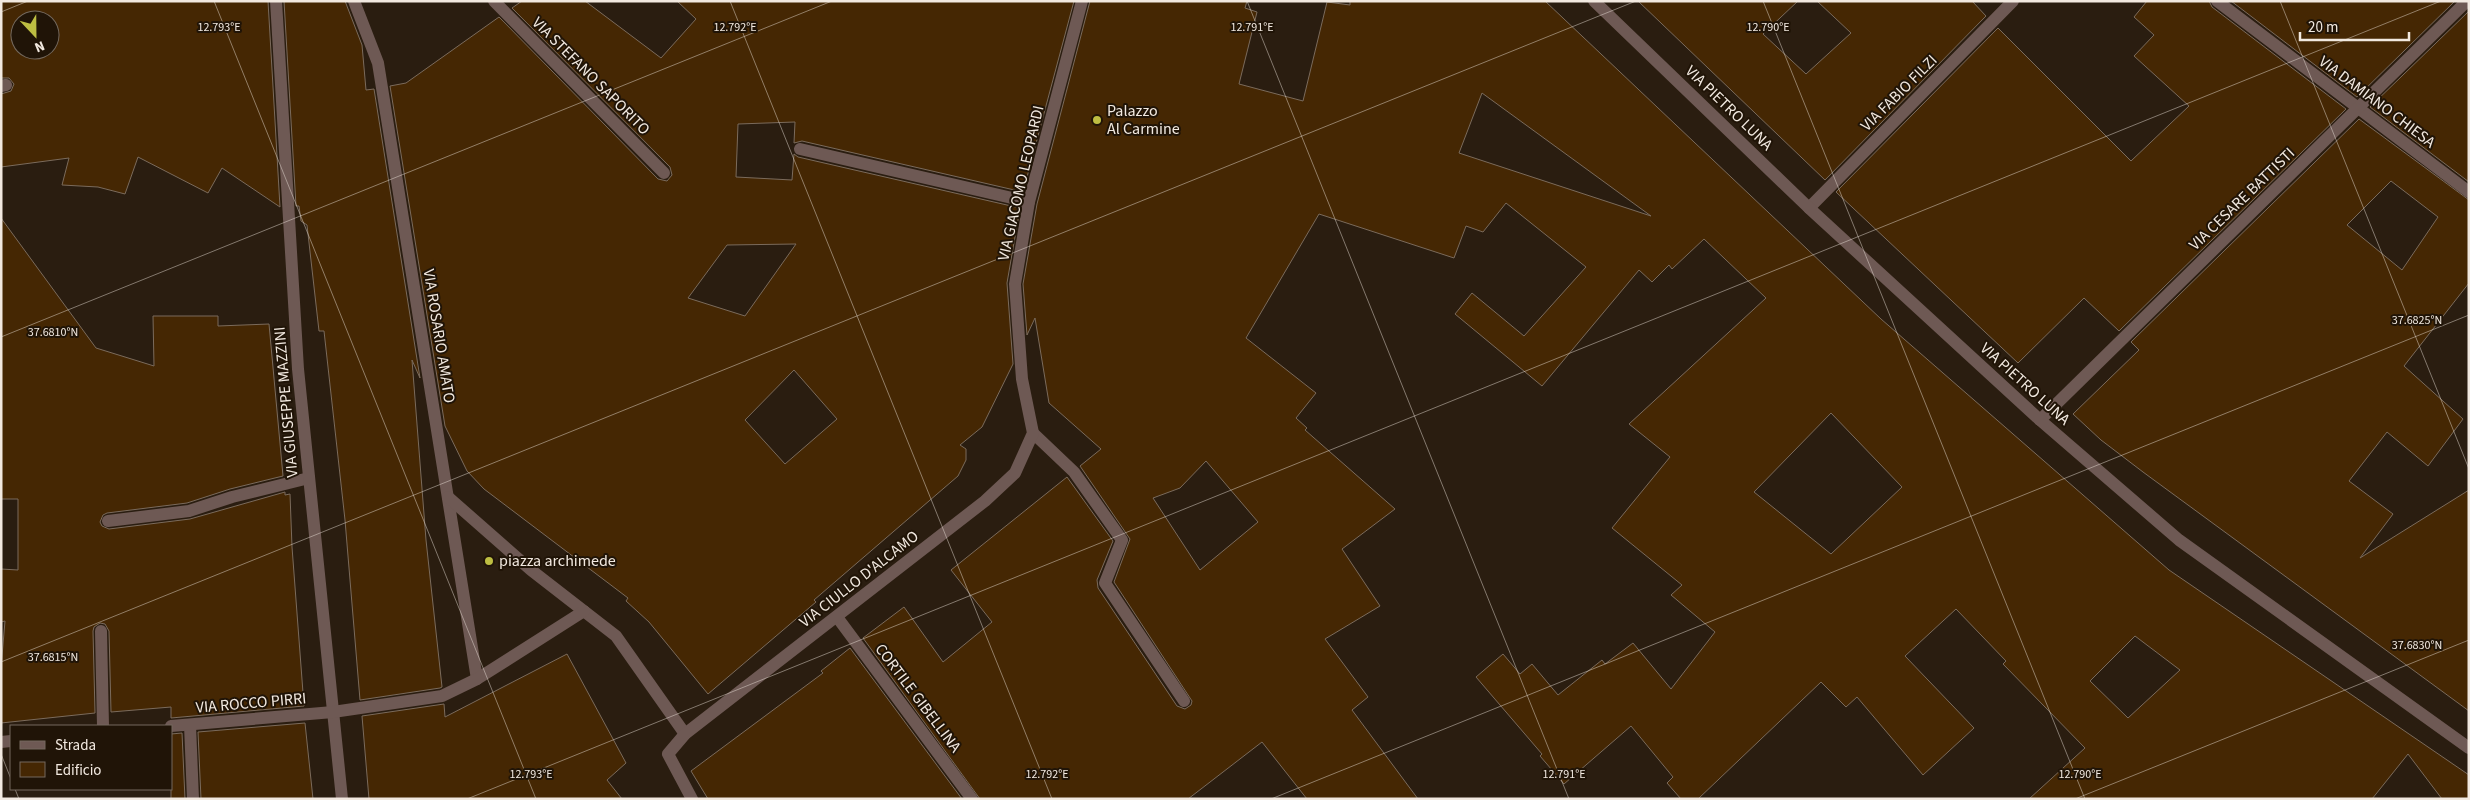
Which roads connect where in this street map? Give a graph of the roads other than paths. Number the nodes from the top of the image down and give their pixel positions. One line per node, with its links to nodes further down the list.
1 (276, 1): 17 (street, VIA GIUSEPPE MAZZINI)
2 (354, 1): 18 (street, VIA ROSARIO AMATO)
3 (494, 1): 11 (street, VIA STEFANO SAPORITO)
4 (1082, 1): 13 (street, VIA GIACOMO LEOPARDI)
5 (1594, 1): 14 (street, VIA PIETRO LUNA)
6 (2013, 1): 14 (street, VIA FABIO FILZI)
7 (2217, 1): 9 (street, VIA DAMIANO CHIESA)
8 (2467, 1): 9 (street, VIA CESARE BATTISTI)
9 (2358, 108): 12 (street, VIA DAMIANO CHIESA); 15 (street, VIA CESARE BATTISTI)
10 (800, 149): 13 (street)
11 (664, 173)
12 (2469, 192)
13 (1029, 202): 16 (street, VIA GIACOMO LEOPARDI)
14 (1809, 208): 15 (street, VIA PIETRO LUNA)
15 (2040, 420): 30 (street, VIA PIETRO LUNA)
16 (1033, 433): 21 (street, VIA CIULLO D'ALCAMO); 24 (street)
17 (309, 478): 19 (street); 25 (street, VIA GIUSEPPE MAZZINI)
18 (448, 498): 20 (street); 23 (street, VIA ROSARIO AMATO)
19 (108, 521)
20 (584, 611): 23 (street, VIA ROCCO PIRRI); 29 (street)
21 (837, 616): 29 (street, VIA CIULLO D'ALCAMO); 34 (street, CORTILE GIBELLINA)
22 (100, 632): 26 (street)
23 (477, 679): 25 (street, VIA ROCCO PIRRI)
24 (1184, 701)
25 (333, 712): 27 (street, VIA ROCCO PIRRI); 32 (street, VIA GIUSEPPE MAZZINI)
26 (102, 725)
27 (190, 725): 28 (street, VIA ROCCO PIRRI); 31 (street)
28 (172, 726)
29 (685, 734): 33 (street, VIA CIULLO D'ALCAMO)
30 (2469, 748)
31 (193, 799)
32 (342, 799)
33 (692, 799)
34 (972, 799)

